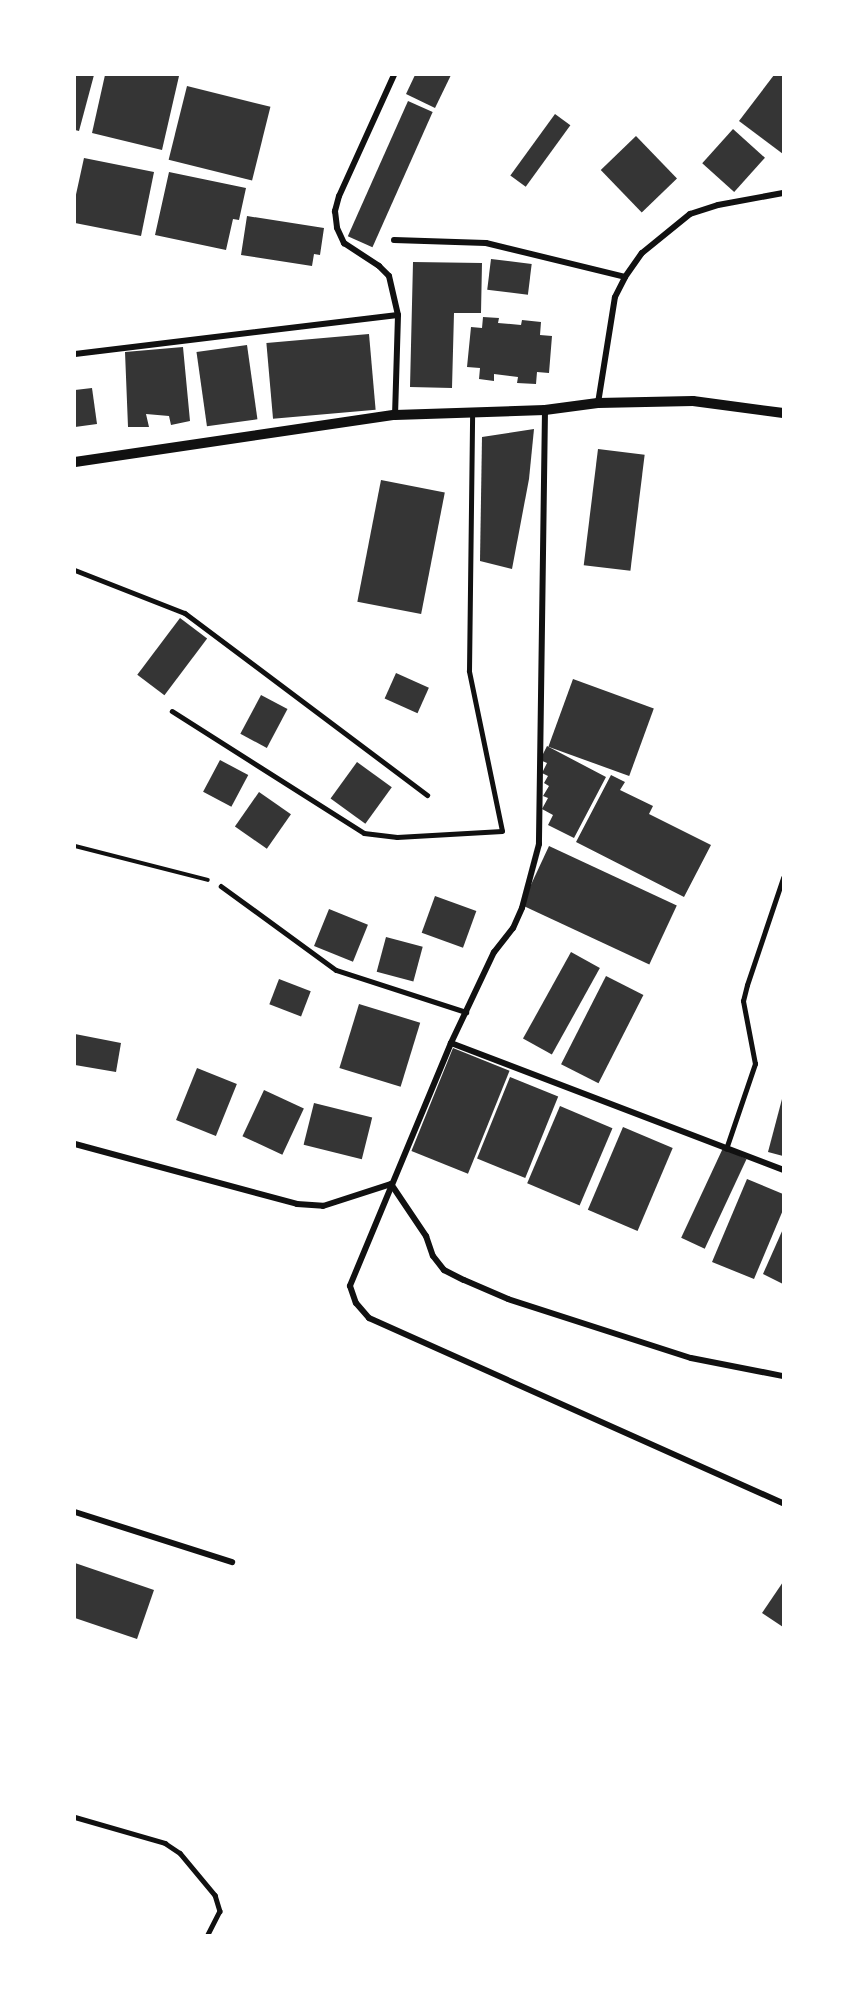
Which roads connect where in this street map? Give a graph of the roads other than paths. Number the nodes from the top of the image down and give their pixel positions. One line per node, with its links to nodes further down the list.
1 (394, 75): 5 (street)
2 (783, 193): 4 (street)
3 (394, 240): 4 (street)
4 (625, 277): 7 (street)
5 (398, 315): 6 (street); 11 (street)
6 (75, 354)
7 (598, 403): 8 (street); 10 (street)
8 (545, 410): 9 (street); 18 (street)
9 (472, 412): 11 (street); 14 (lane)
10 (783, 413)
11 (395, 415): 12 (street)
12 (75, 462)
13 (75, 570): 15 (lane)
14 (172, 711)
15 (427, 795)
16 (783, 879): 21 (lane)
17 (221, 886): 18 (lane)
18 (466, 1012): 19 (street)
19 (451, 1043): 21 (street); 23 (street)
20 (75, 1144): 23 (street)
21 (726, 1149): 22 (street)
22 (783, 1170)
23 (391, 1184): 24 (street); 25 (street)
24 (783, 1376)
25 (783, 1503)
26 (75, 1512): 27 (street)
27 (232, 1562)
28 (75, 1817): 29 (lane)
29 (208, 1935)

